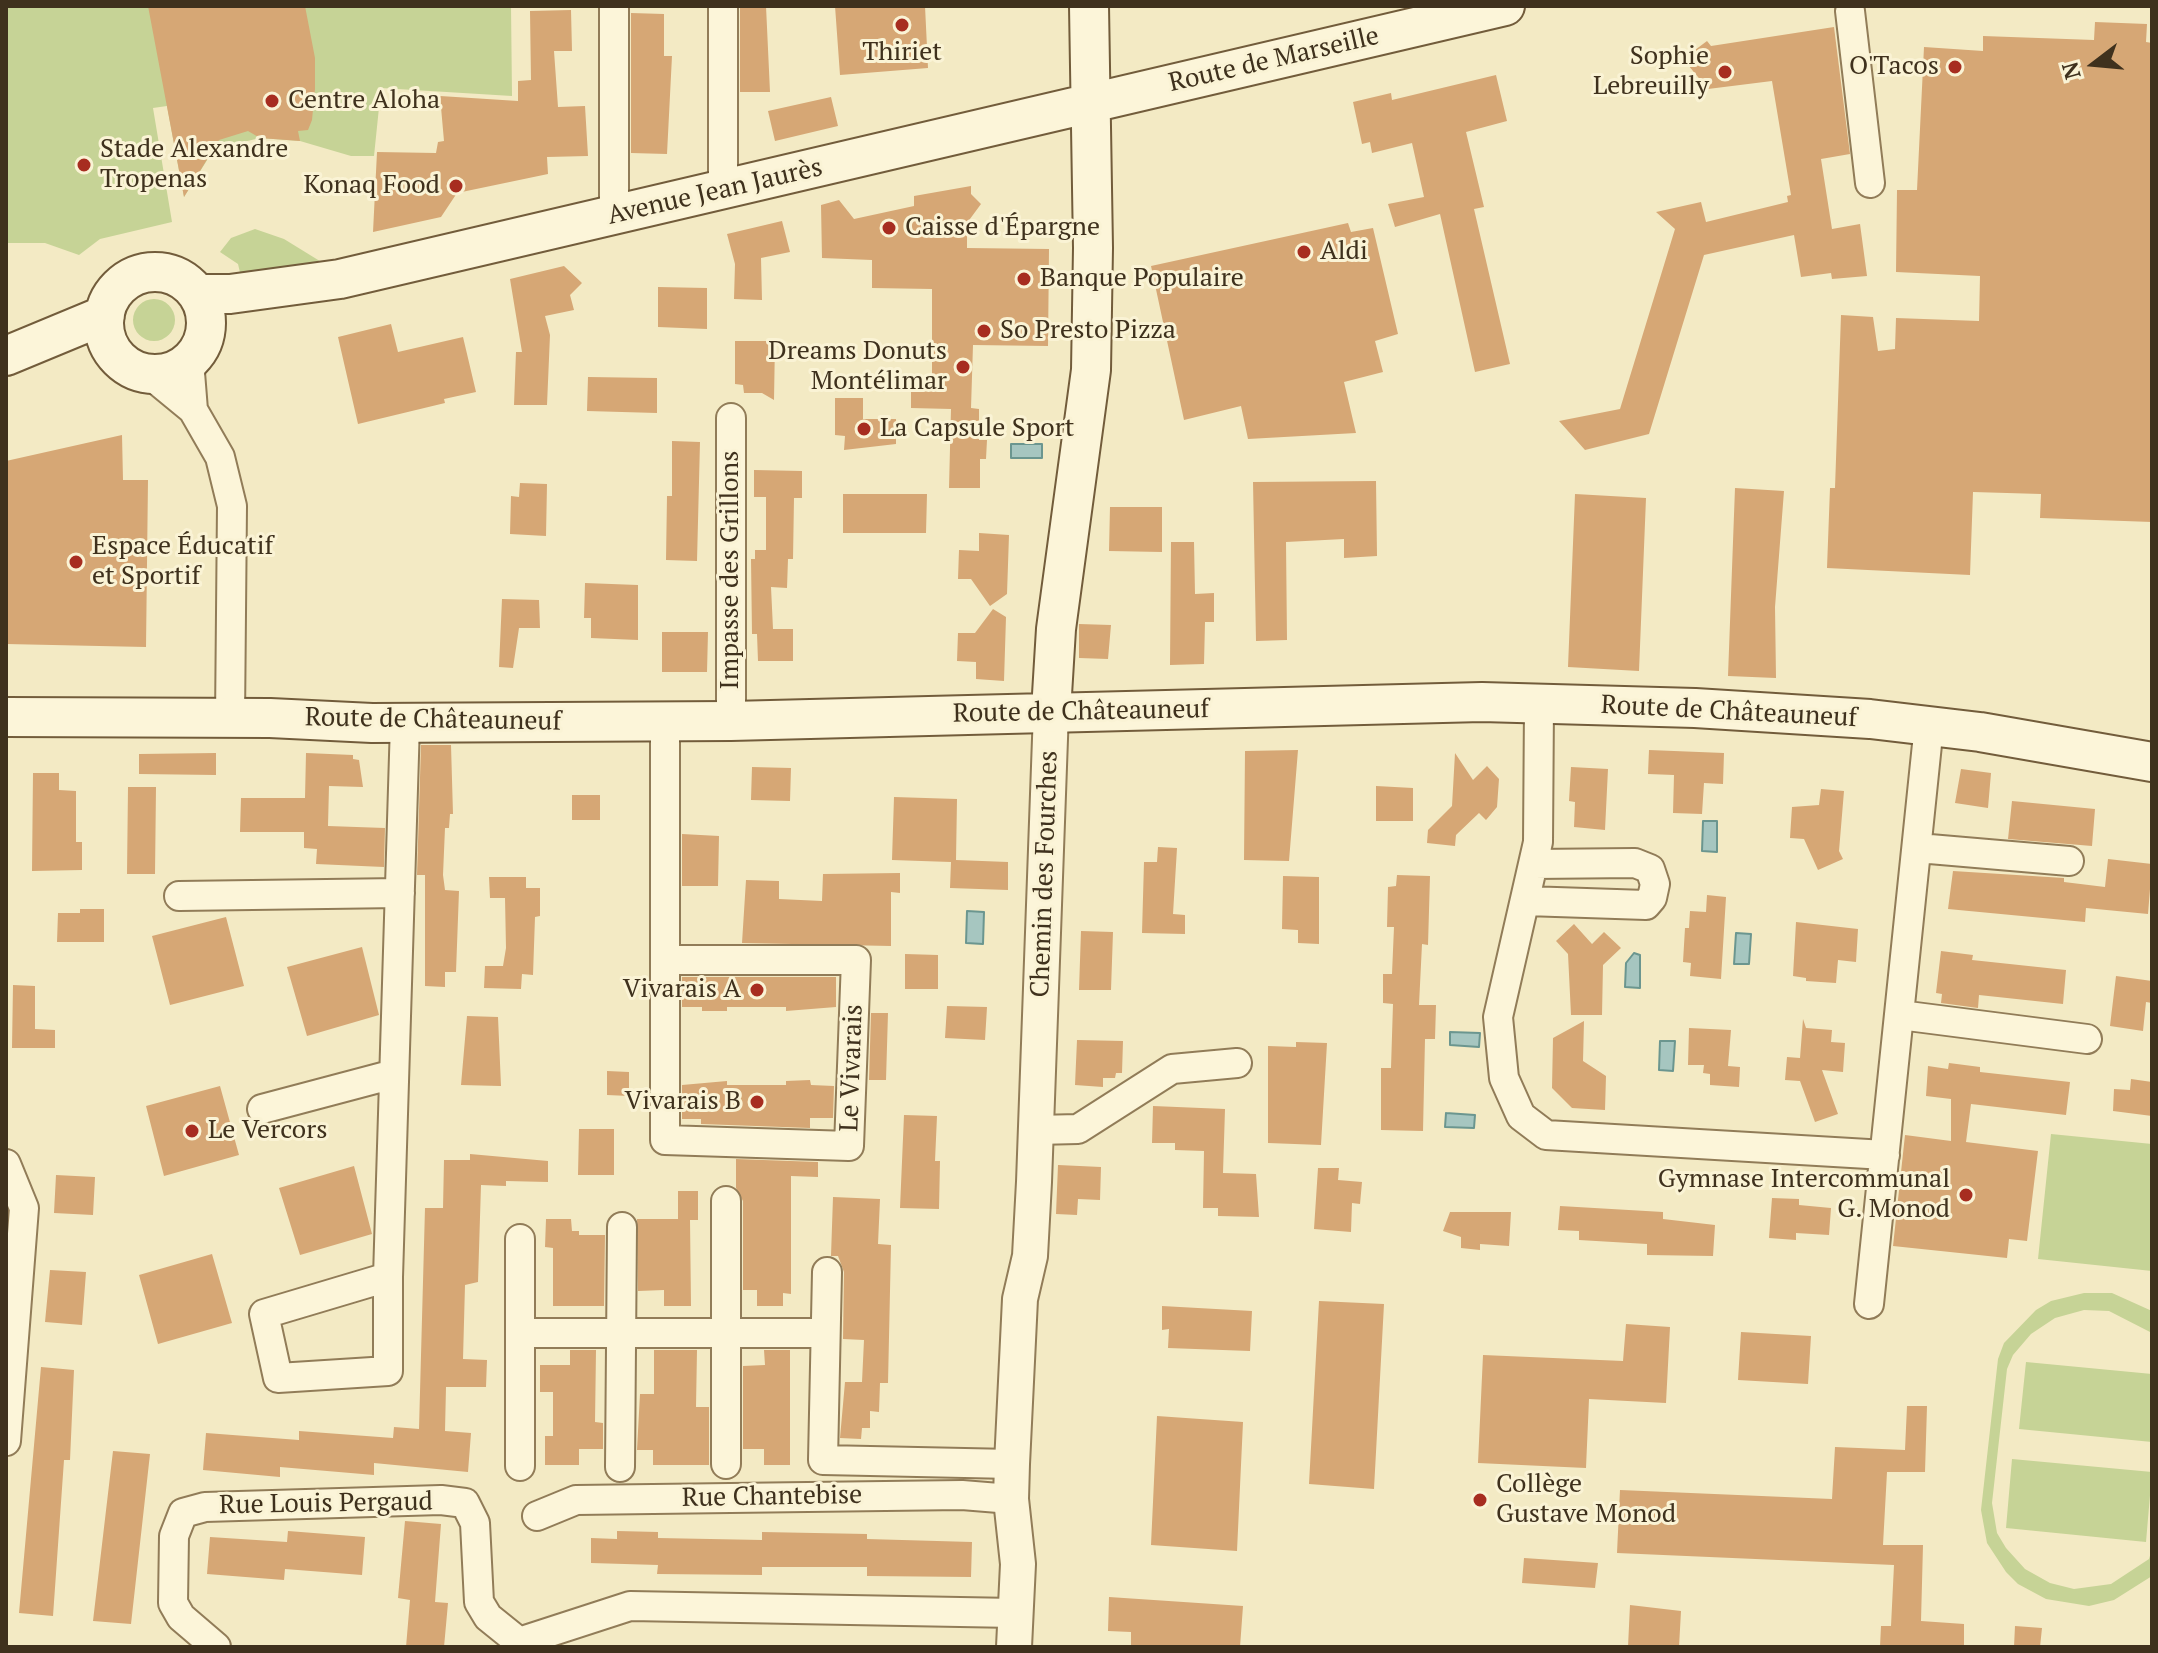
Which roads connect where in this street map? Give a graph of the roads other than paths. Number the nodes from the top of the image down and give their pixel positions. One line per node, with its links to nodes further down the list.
1 (614, 6): 9 (street)
2 (723, 6): 8 (street)
3 (1089, 6): 6 (main road, Chemin des Fourches)
4 (1505, 6): 6 (main road, Route de Marseille)
5 (1856, 8): 7 (street)
6 (1090, 102): 8 (main road, Avenue Jean Jaurès); 17 (main road, Chemin des Fourches)
7 (1870, 183)
8 (723, 191): 9 (main road, Avenue Jean Jaurès)
9 (614, 216): 10 (main road, Avenue Jean Jaurès)
10 (197, 327): 11 (main road); 13 (main road); 14 (street)
11 (108, 332): 12 (main road); 13 (main road)
12 (6, 358)
13 (148, 373): 14 (street)
14 (193, 410): 19 (street)
15 (731, 418): 21 (street, Impasse des Grillons)
16 (1539, 705): 17 (main road, Route de Châteauneuf); 23 (main road, Route de Châteauneuf); 27 (street)
17 (1051, 711): 21 (main road, Route de Châteauneuf); 37 (street, Chemin des Fourches)
18 (6, 717): 19 (main road, Route de Châteauneuf)
19 (230, 719): 22 (main road, Route de Châteauneuf)
20 (665, 721): 21 (main road, Route de Châteauneuf); 22 (main road, Route de Châteauneuf); 31 (street, Le Vivarais)
21 (731, 721)
22 (405, 723): 28 (street)
23 (1929, 725): 24 (main road, Route de Châteauneuf); 25 (street)
24 (2152, 762)
25 (1918, 848): 26 (street); 32 (street)
26 (2069, 861)
27 (1534, 864): 30 (street); 30 (street)
28 (400, 893): 29 (street); 35 (street)
29 (179, 896)
30 (1526, 901): 38 (street)
31 (666, 960): 31 (street, Le Vivarais)
32 (1900, 1015): 33 (street); 38 (street)
33 (2087, 1039)
34 (1237, 1063): 37 (street)
35 (394, 1074): 36 (street); 44 (street)
36 (262, 1109)
37 (1036, 1130): 52 (street, Chemin des Fourches)
38 (1885, 1155): 45 (street)
39 (6, 1164): 50 (street)
40 (726, 1201): 48 (street)
41 (622, 1227): 46 (street)
42 (520, 1239): 47 (street)
43 (827, 1272): 49 (street)
44 (388, 1277): 44 (street)
45 (1869, 1304)
46 (622, 1332): 47 (street); 48 (street); 54 (street)
47 (520, 1333): 53 (street)
48 (724, 1333): 49 (street); 51 (street)
49 (825, 1333): 52 (street)
50 (6, 1441)
51 (726, 1464)
52 (1012, 1464): 55 (street, Chemin des Fourches)
53 (520, 1466)
54 (620, 1467)
55 (1011, 1499): 56 (street, Rue Chantebise); 57 (street, Chemin des Fourches)
56 (537, 1516)
57 (1015, 1613): 58 (street); 60 (street, Chemin des Fourches)
58 (519, 1644): 59 (street, Rue Louis Pergaud)
59 (216, 1647)
60 (1014, 1647)

